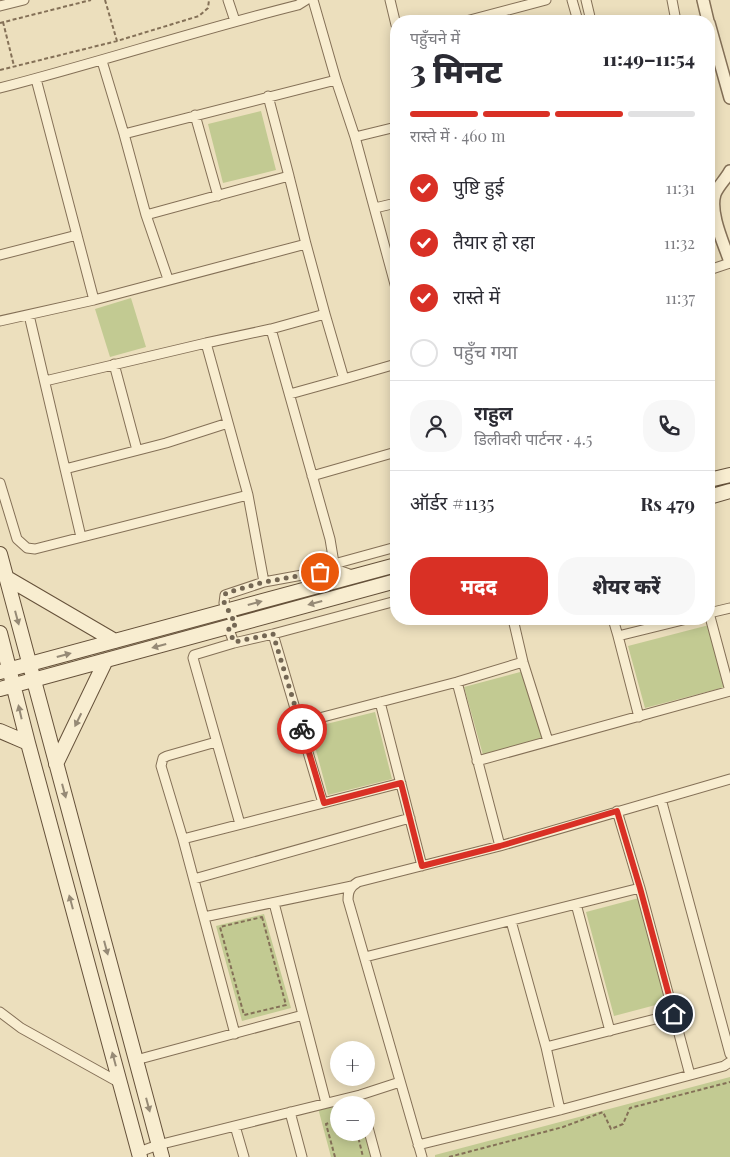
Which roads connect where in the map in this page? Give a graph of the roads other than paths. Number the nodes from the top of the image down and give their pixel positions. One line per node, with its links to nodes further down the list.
1 (24, 0): 11 (street)
2 (228, 0): 18 (street)
3 (306, 0): 18 (street)
4 (313, 0): 23 (street)
5 (390, 0): 12 (street)
6 (546, 0): 13 (street)
7 (572, 0): 14 (street)
8 (586, 0): 15 (street)
9 (672, 0): 16 (street)
10 (703, 0): 17 (street)
11 (0, 6)
12 (394, 15)
13 (505, 15)
14 (576, 15)
15 (590, 15)
16 (675, 15)
17 (706, 15)
18 (235, 21): 20 (street)
19 (715, 40): 21 (street)
20 (102, 61): 22 (street); 29 (street)
21 (725, 66): 26 (street)
22 (36, 79): 24 (street); 39 (street)
23 (336, 80): 25 (street); 30 (street)
24 (0, 88)
25 (268, 96): 27 (street); 32 (street)
26 (730, 98)
27 (195, 115): 29 (street); 34 (street)
28 (390, 128): 30 (street)
29 (124, 134): 38 (street)
30 (354, 137): 36 (street)
31 (730, 171): 33 (street)
32 (289, 176): 34 (street); 40 (street)
33 (715, 193)
34 (218, 196): 38 (street)
35 (390, 204): 36 (street)
36 (375, 208): 43 (street)
37 (715, 213): 42 (street)
38 (146, 215): 45 (street)
39 (77, 235): 41 (street); 46 (street)
40 (306, 244): 45 (street); 47 (street)
41 (0, 255)
42 (730, 263): 44 (street)
43 (390, 265)
44 (715, 268)
45 (168, 279): 46 (street)
46 (94, 300): 48 (street)
47 (325, 314): 50 (street); 54 (street)
48 (29, 315): 49 (street); 55 (street)
49 (0, 322)
50 (271, 329): 51 (street); 56 (street)
51 (206, 343): 52 (street); 57 (street)
52 (114, 364): 55 (street); 58 (street)
53 (390, 366): 54 (street)
54 (344, 379): 56 (street)
55 (45, 381): 60 (street)
56 (290, 394): 62 (street)
57 (228, 423): 58 (street); 66 (street)
58 (137, 450): 60 (street)
59 (390, 454): 62 (street)
60 (65, 469): 68 (street)
61 (730, 475): 63 (main road)
62 (312, 476): 71 (street)
63 (715, 479)
64 (0, 483): 68 (street)
65 (730, 491): 67 (main road)
66 (248, 495): 68 (street); 75 (street)
67 (715, 495)
68 (81, 537)
69 (390, 549): 71 (street)
70 (0, 554): 74 (main road)
71 (334, 567): 73 (street); 75 (street)
72 (390, 567): 73 (main road)
73 (355, 576): 79 (main road, one-way to 73)
74 (6, 578): 89 (main road); 93 (main road, one-way to 93)
75 (264, 582): 79 (street)
76 (390, 583): 85 (main road, one-way to 85)
77 (390, 603): 87 (street)
78 (730, 608): 80 (street)
79 (228, 610): 85 (street); 89 (main road)
80 (715, 612)
81 (514, 625): 92 (street)
82 (615, 625): 88 (street)
83 (663, 625): 88 (street)
84 (712, 625): 99 (street)
85 (232, 626): 90 (street); 91 (main road, one-way to 91)
86 (0, 632): 94 (main road)
87 (273, 634): 90 (street); 102 (street)
88 (618, 636): 101 (street)
89 (115, 641): 93 (main road, one-way to 89)
90 (234, 642): 105 (street)
91 (106, 660): 95 (main road); 108 (main road, one-way to 108)
92 (523, 662): 96 (street); 104 (street)
93 (30, 664): 94 (main road); 95 (main road)
94 (5, 671): 97 (main road)
95 (34, 679): 97 (main road); 108 (main road)
96 (457, 682): 100 (street); 107 (street)
97 (14, 685): 98 (main road); 106 (main road, one-way to 97)
98 (0, 689)
99 (730, 691): 101 (street)
100 (380, 702): 102 (street); 110 (street)
101 (639, 717): 104 (street)
102 (300, 723): 112 (street)
103 (0, 732): 106 (main road)
104 (548, 741): 107 (street)
105 (216, 742): 115 (street); 116 (street)
106 (28, 743): 138 (main road, one-way to 106)
107 (477, 762): 117 (street)
108 (56, 764): 134 (main road, one-way to 134)
109 (730, 779): 111 (street)
110 (401, 783): 112 (street); 114 (street)
111 (661, 799): 113 (street); 133 (street)
112 (324, 803): 115 (street)
113 (617, 811): 117 (street); 121 (street)
114 (410, 818): 118 (street); 119 (street)
115 (240, 824): 116 (street)
116 (183, 839): 119 (street)
117 (500, 846): 118 (street)
118 (422, 866): 120 (street)
119 (194, 879): 124 (street)
120 (352, 886): 122 (street); 126 (street)
121 (640, 888): 123 (street); 128 (street)
122 (274, 903): 124 (street); 129 (street)
123 (576, 904): 125 (street); 130 (street)
124 (204, 917): 131 (street)
125 (511, 921): 126 (street); 132 (street)
126 (364, 957): 137 (street)
127 (0, 1012): 138 (street)
128 (674, 1014): 130 (street); 136 (street)
129 (303, 1015): 131 (street); 140 (street)
130 (610, 1031): 132 (street)
131 (235, 1034): 134 (street)
132 (546, 1047): 141 (street)
133 (730, 1054)
134 (136, 1060): 146 (main road, one-way to 146)
135 (730, 1062): 136 (street)
136 (690, 1075): 141 (street)
137 (400, 1082): 139 (street); 145 (street)
138 (121, 1083): 147 (main road)
139 (360, 1094): 140 (street)
140 (326, 1103): 142 (street)
141 (560, 1110): 145 (street)
142 (290, 1112): 143 (street); 149 (street)
143 (235, 1126): 146 (street); 148 (street)
144 (372, 1141): 150 (street)
145 (418, 1145): 151 (street)
146 (160, 1151): 147 (street)
147 (140, 1155)
148 (244, 1157)
149 (302, 1157)
150 (376, 1157)
151 (422, 1157)

